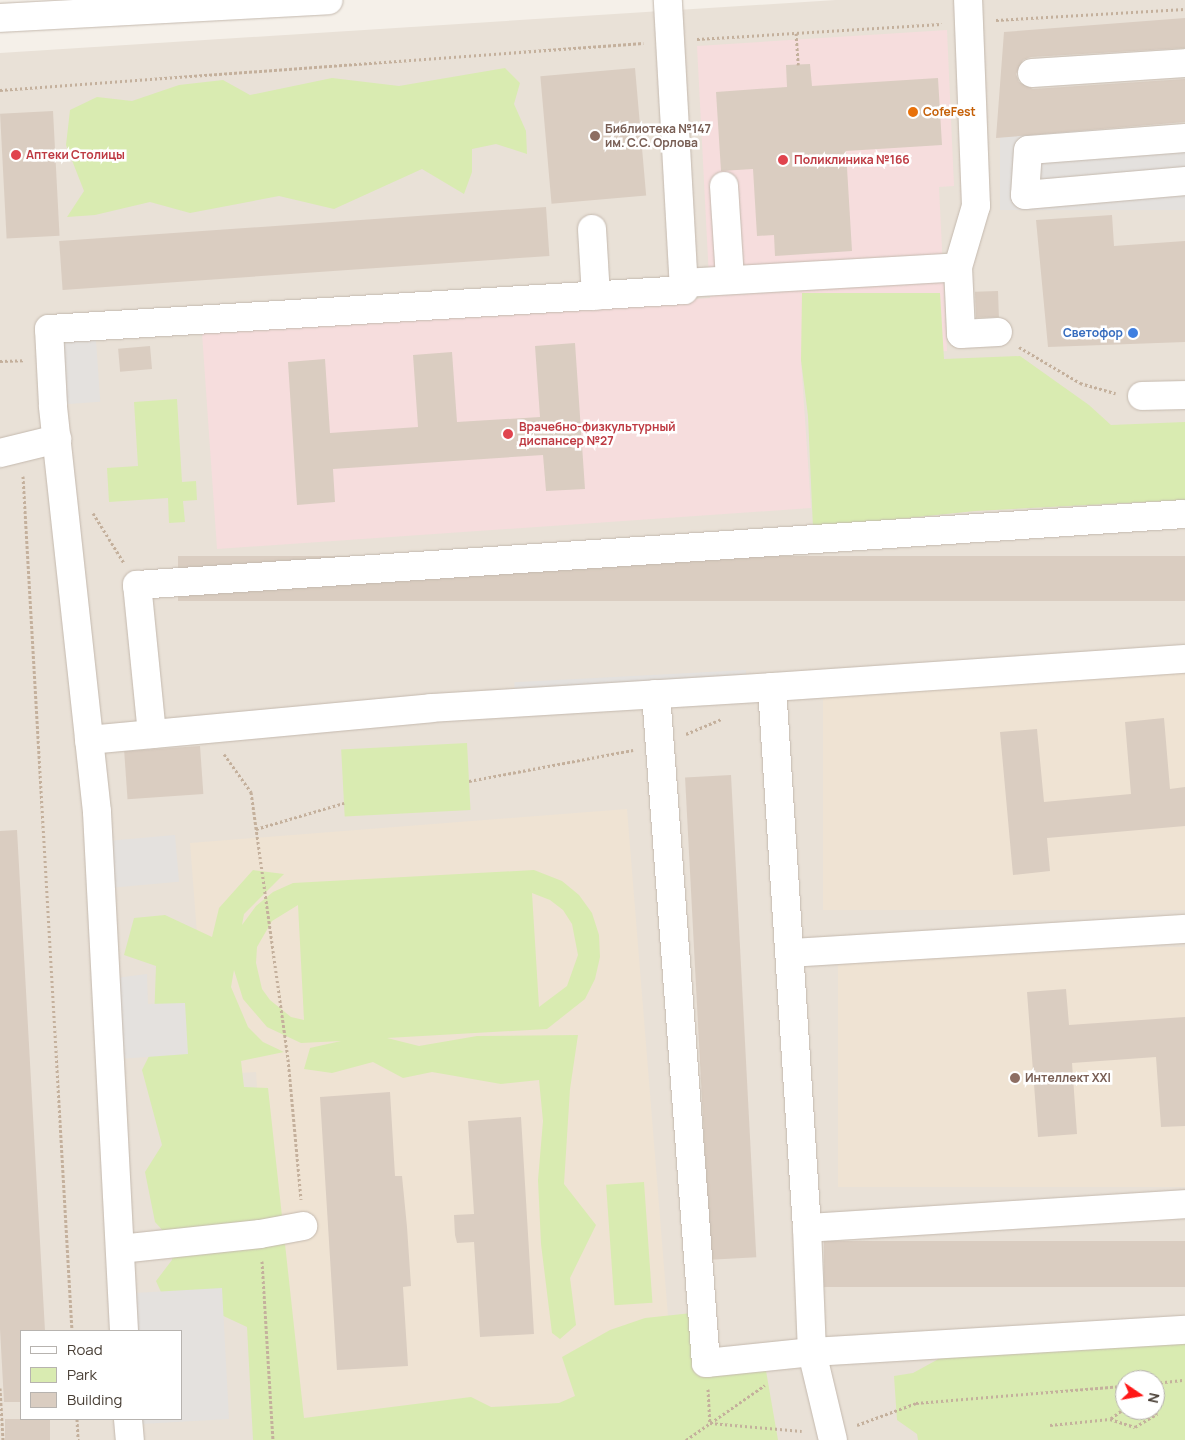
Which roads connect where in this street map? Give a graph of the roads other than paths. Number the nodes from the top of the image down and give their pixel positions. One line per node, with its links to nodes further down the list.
1 (329, 0): 4 (street)
2 (668, 0): 13 (street)
3 (968, 11): 11 (street)
4 (0, 18)
5 (1185, 63): 6 (street)
6 (1032, 73)
7 (1185, 138): 8 (street)
8 (1185, 181)
9 (724, 186): 12 (street)
10 (592, 228): 14 (street)
11 (958, 267): 12 (street); 15 (street)
12 (730, 280): 13 (street)
13 (684, 283): 14 (street)
14 (596, 296): 18 (street)
15 (998, 332)
16 (1185, 395): 17 (street)
17 (1142, 396)
18 (56, 439): 19 (street); 25 (street)
19 (0, 453)
20 (1185, 514): 24 (street)
21 (1185, 659): 22 (street)
22 (772, 687): 23 (street); 27 (street)
23 (656, 694): 24 (street); 34 (street)
24 (152, 734): 25 (street)
25 (89, 740): 31 (street)
26 (1185, 929): 27 (street)
27 (790, 953): 30 (street)
28 (1185, 1204): 30 (street)
29 (303, 1226): 31 (street)
30 (807, 1228): 34 (street)
31 (120, 1248): 32 (street)
32 (128, 1323)
33 (1185, 1330): 34 (street)
34 (812, 1352): 36 (street)
35 (128, 1420): 37 (street)
36 (832, 1437)
37 (130, 1440)

